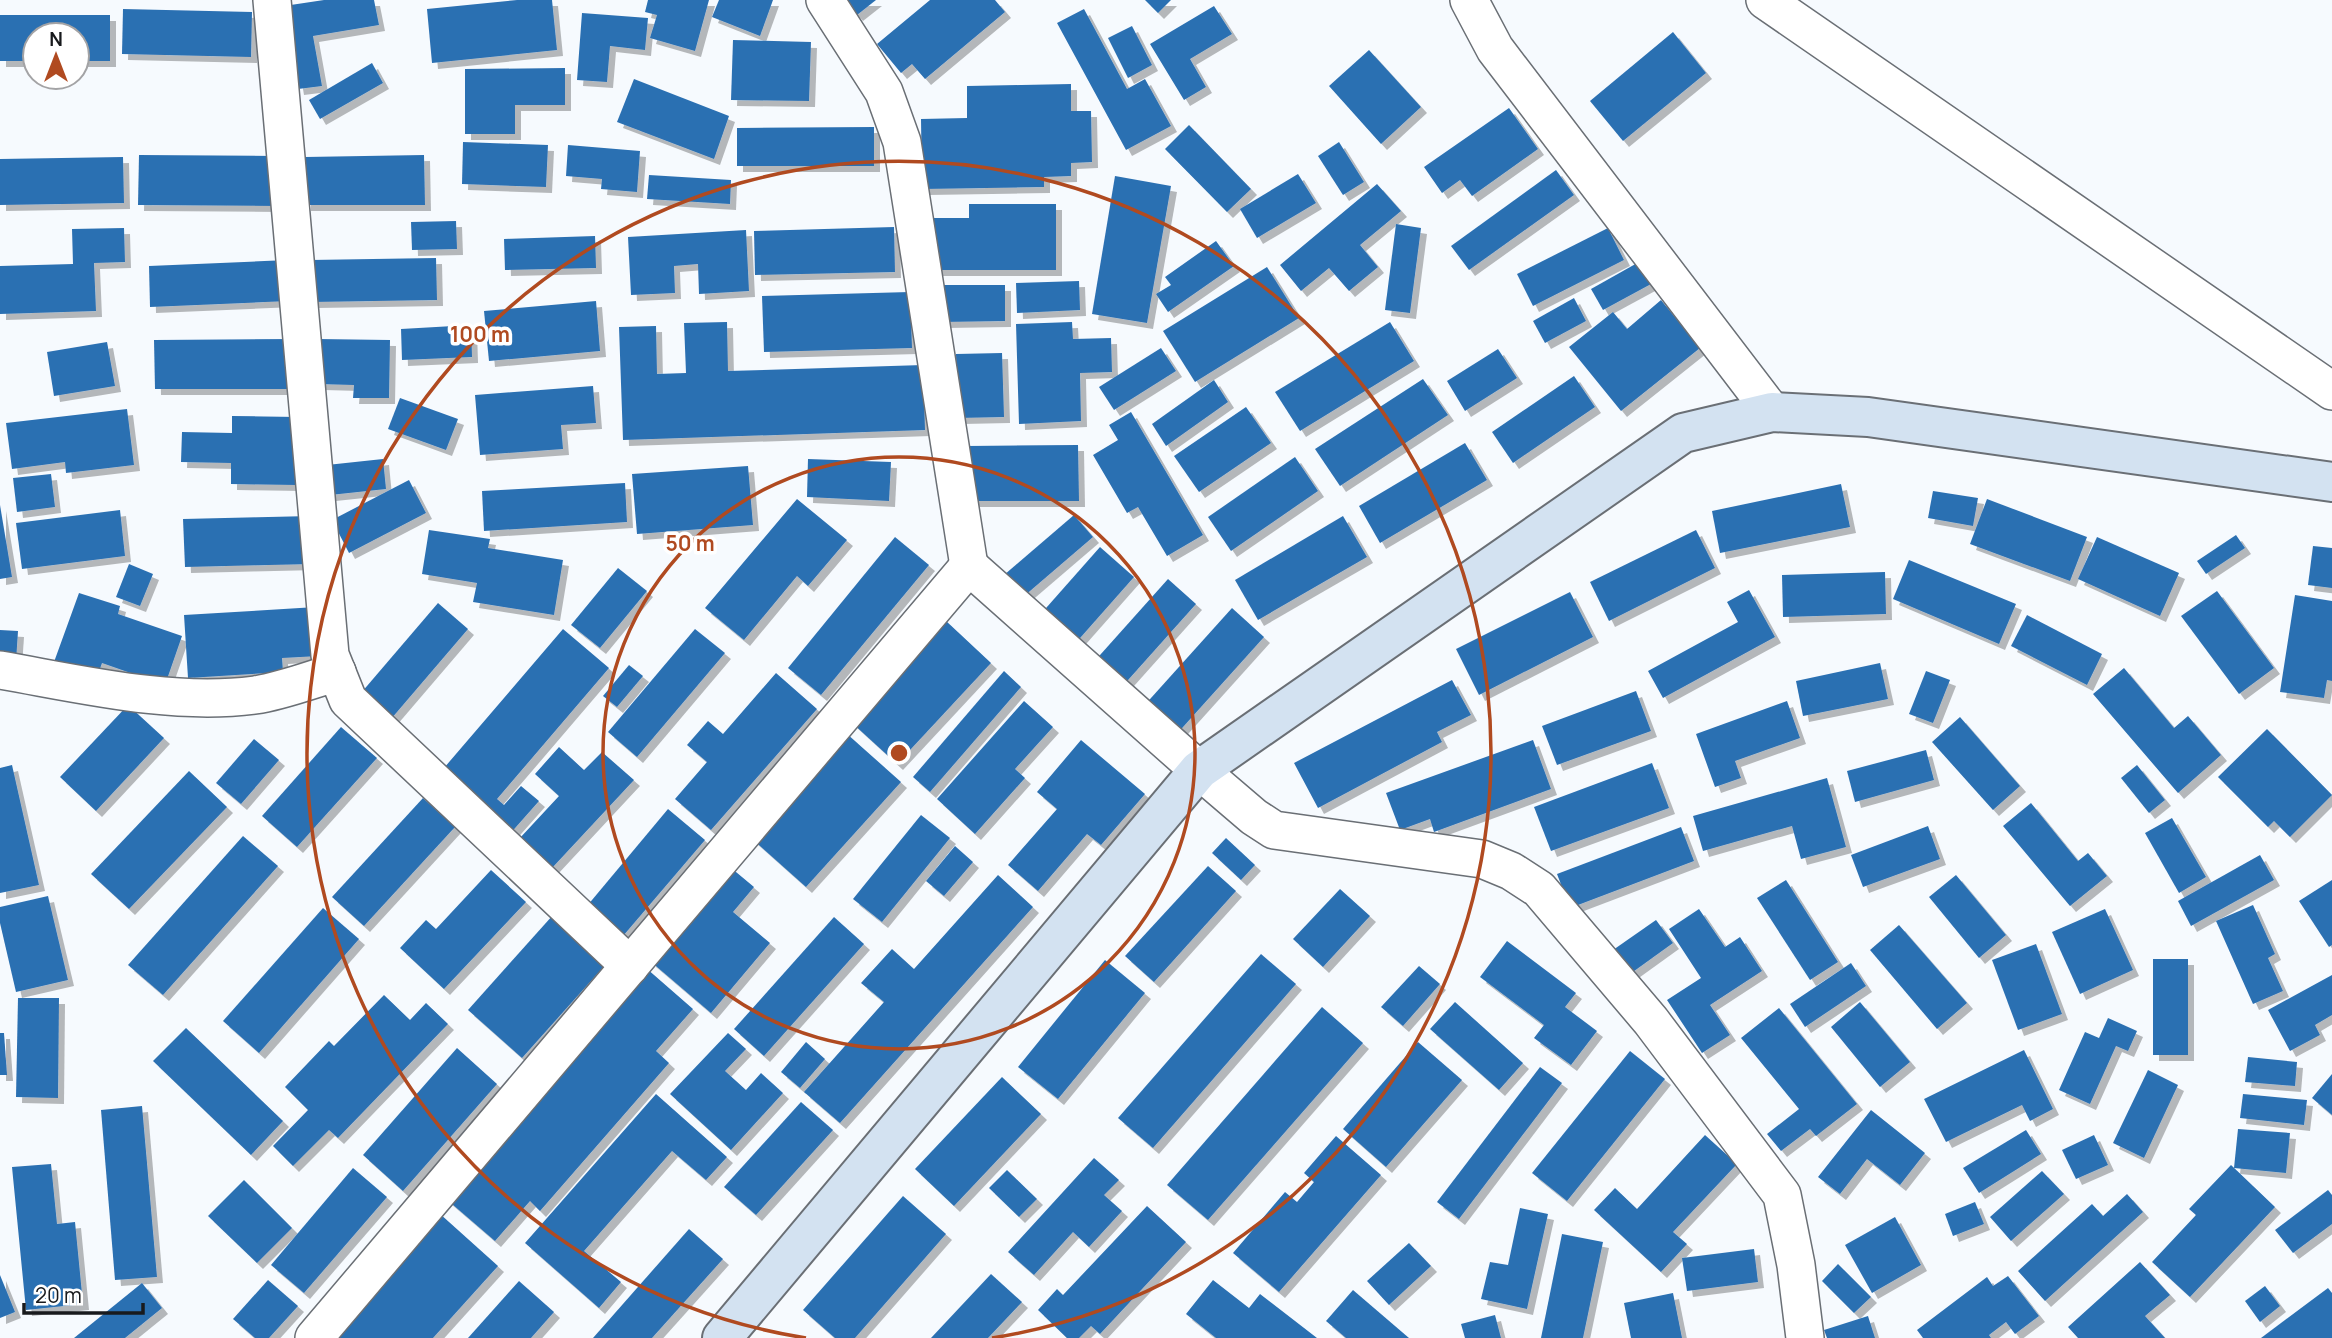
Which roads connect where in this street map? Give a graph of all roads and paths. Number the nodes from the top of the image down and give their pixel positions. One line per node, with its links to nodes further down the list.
1 (272, 0): 10 (street)
2 (825, 0): 8 (street)
3 (1469, 0): 6 (street)
4 (1765, 0): 5 (street)
5 (2332, 391)
6 (1772, 412): 7 (street); 11 (street)
7 (2332, 482)
8 (969, 566): 11 (street); 12 (street)
9 (0, 670): 10 (street)
10 (337, 672): 12 (street)
11 (1199, 770): 14 (street); 15 (street)
12 (630, 966): 13 (street)
13 (314, 1338)
14 (722, 1338)
15 (1805, 1338)

